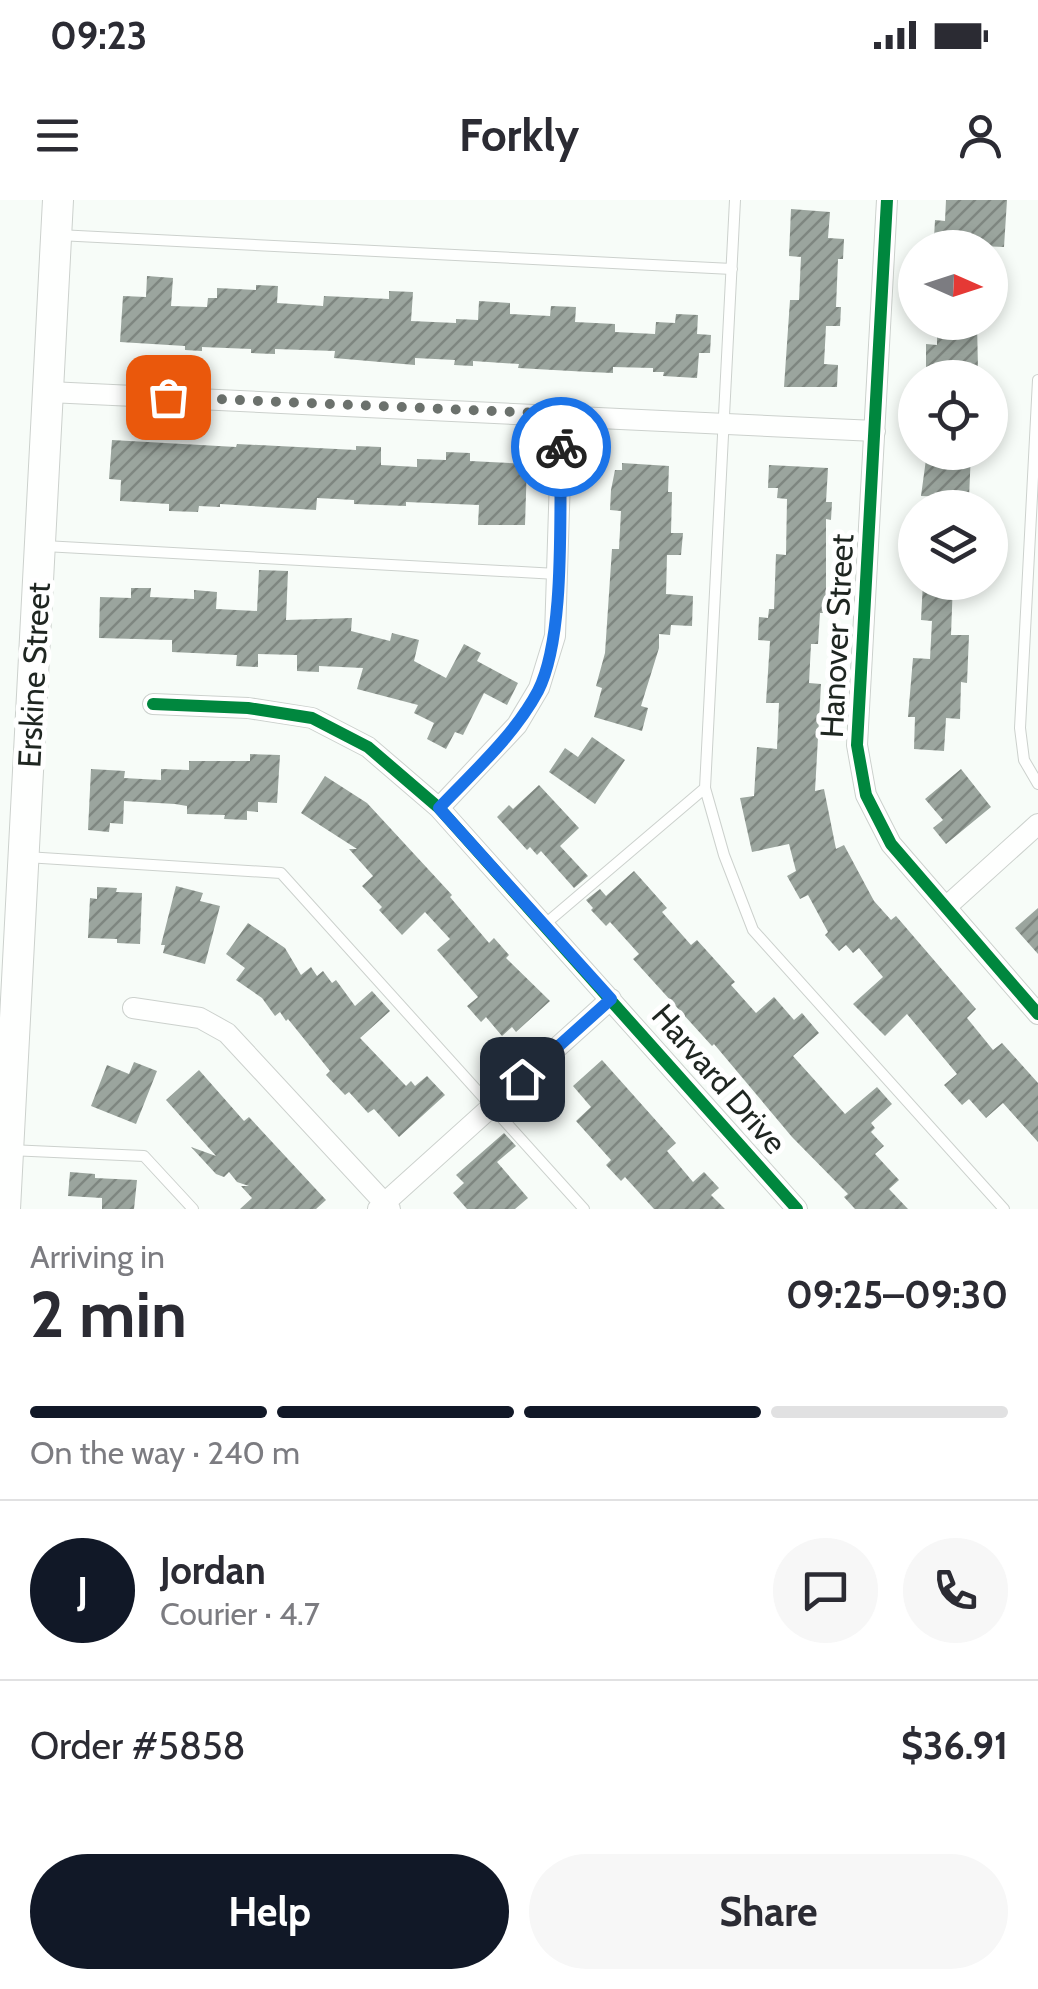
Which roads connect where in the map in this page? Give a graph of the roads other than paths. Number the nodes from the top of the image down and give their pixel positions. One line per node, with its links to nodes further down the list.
1 (58, 200): 4 (main road, Erskine Street)
2 (735, 200): 5 (lane)
3 (887, 200): 10 (street, Hanover Street)
4 (57, 234): 5 (lane); 7 (main road, Erskine Street)
5 (732, 269): 9 (lane)
6 (1038, 380): 14 (lane)
7 (49, 392): 8 (street); 11 (main road, Erskine Street)
8 (562, 414): 9 (street); 12 (street)
9 (724, 423): 10 (street); 15 (lane)
10 (874, 431): 19 (street, Hanover Street)
11 (40, 546): 12 (lane); 18 (main road, Erskine Street)
12 (557, 574): 16 (street)
13 (152, 704): 16 (street, Harvard Drive)
14 (1038, 784)
15 (705, 788): 20 (lane); 31 (lane)
16 (439, 808): 20 (street, Harvard Drive)
17 (1038, 824): 19 (street)
18 (24, 857): 24 (lane); 25 (main road, Erskine Street)
19 (946, 907): 23 (street, Hanover Street)
20 (544, 924): 21 (street, Harvard Drive)
21 (611, 999): 24 (street); 30 (street, Harvard Drive)
22 (133, 1008): 26 (street)
23 (1038, 1014)
24 (492, 1106): 26 (street); 29 (lane)
25 (8, 1150): 27 (main road, Erskine Street); 28 (lane)
26 (384, 1207)
27 (5, 1209)
28 (193, 1209)
29 (584, 1209)
30 (797, 1209)
31 (1004, 1209)

